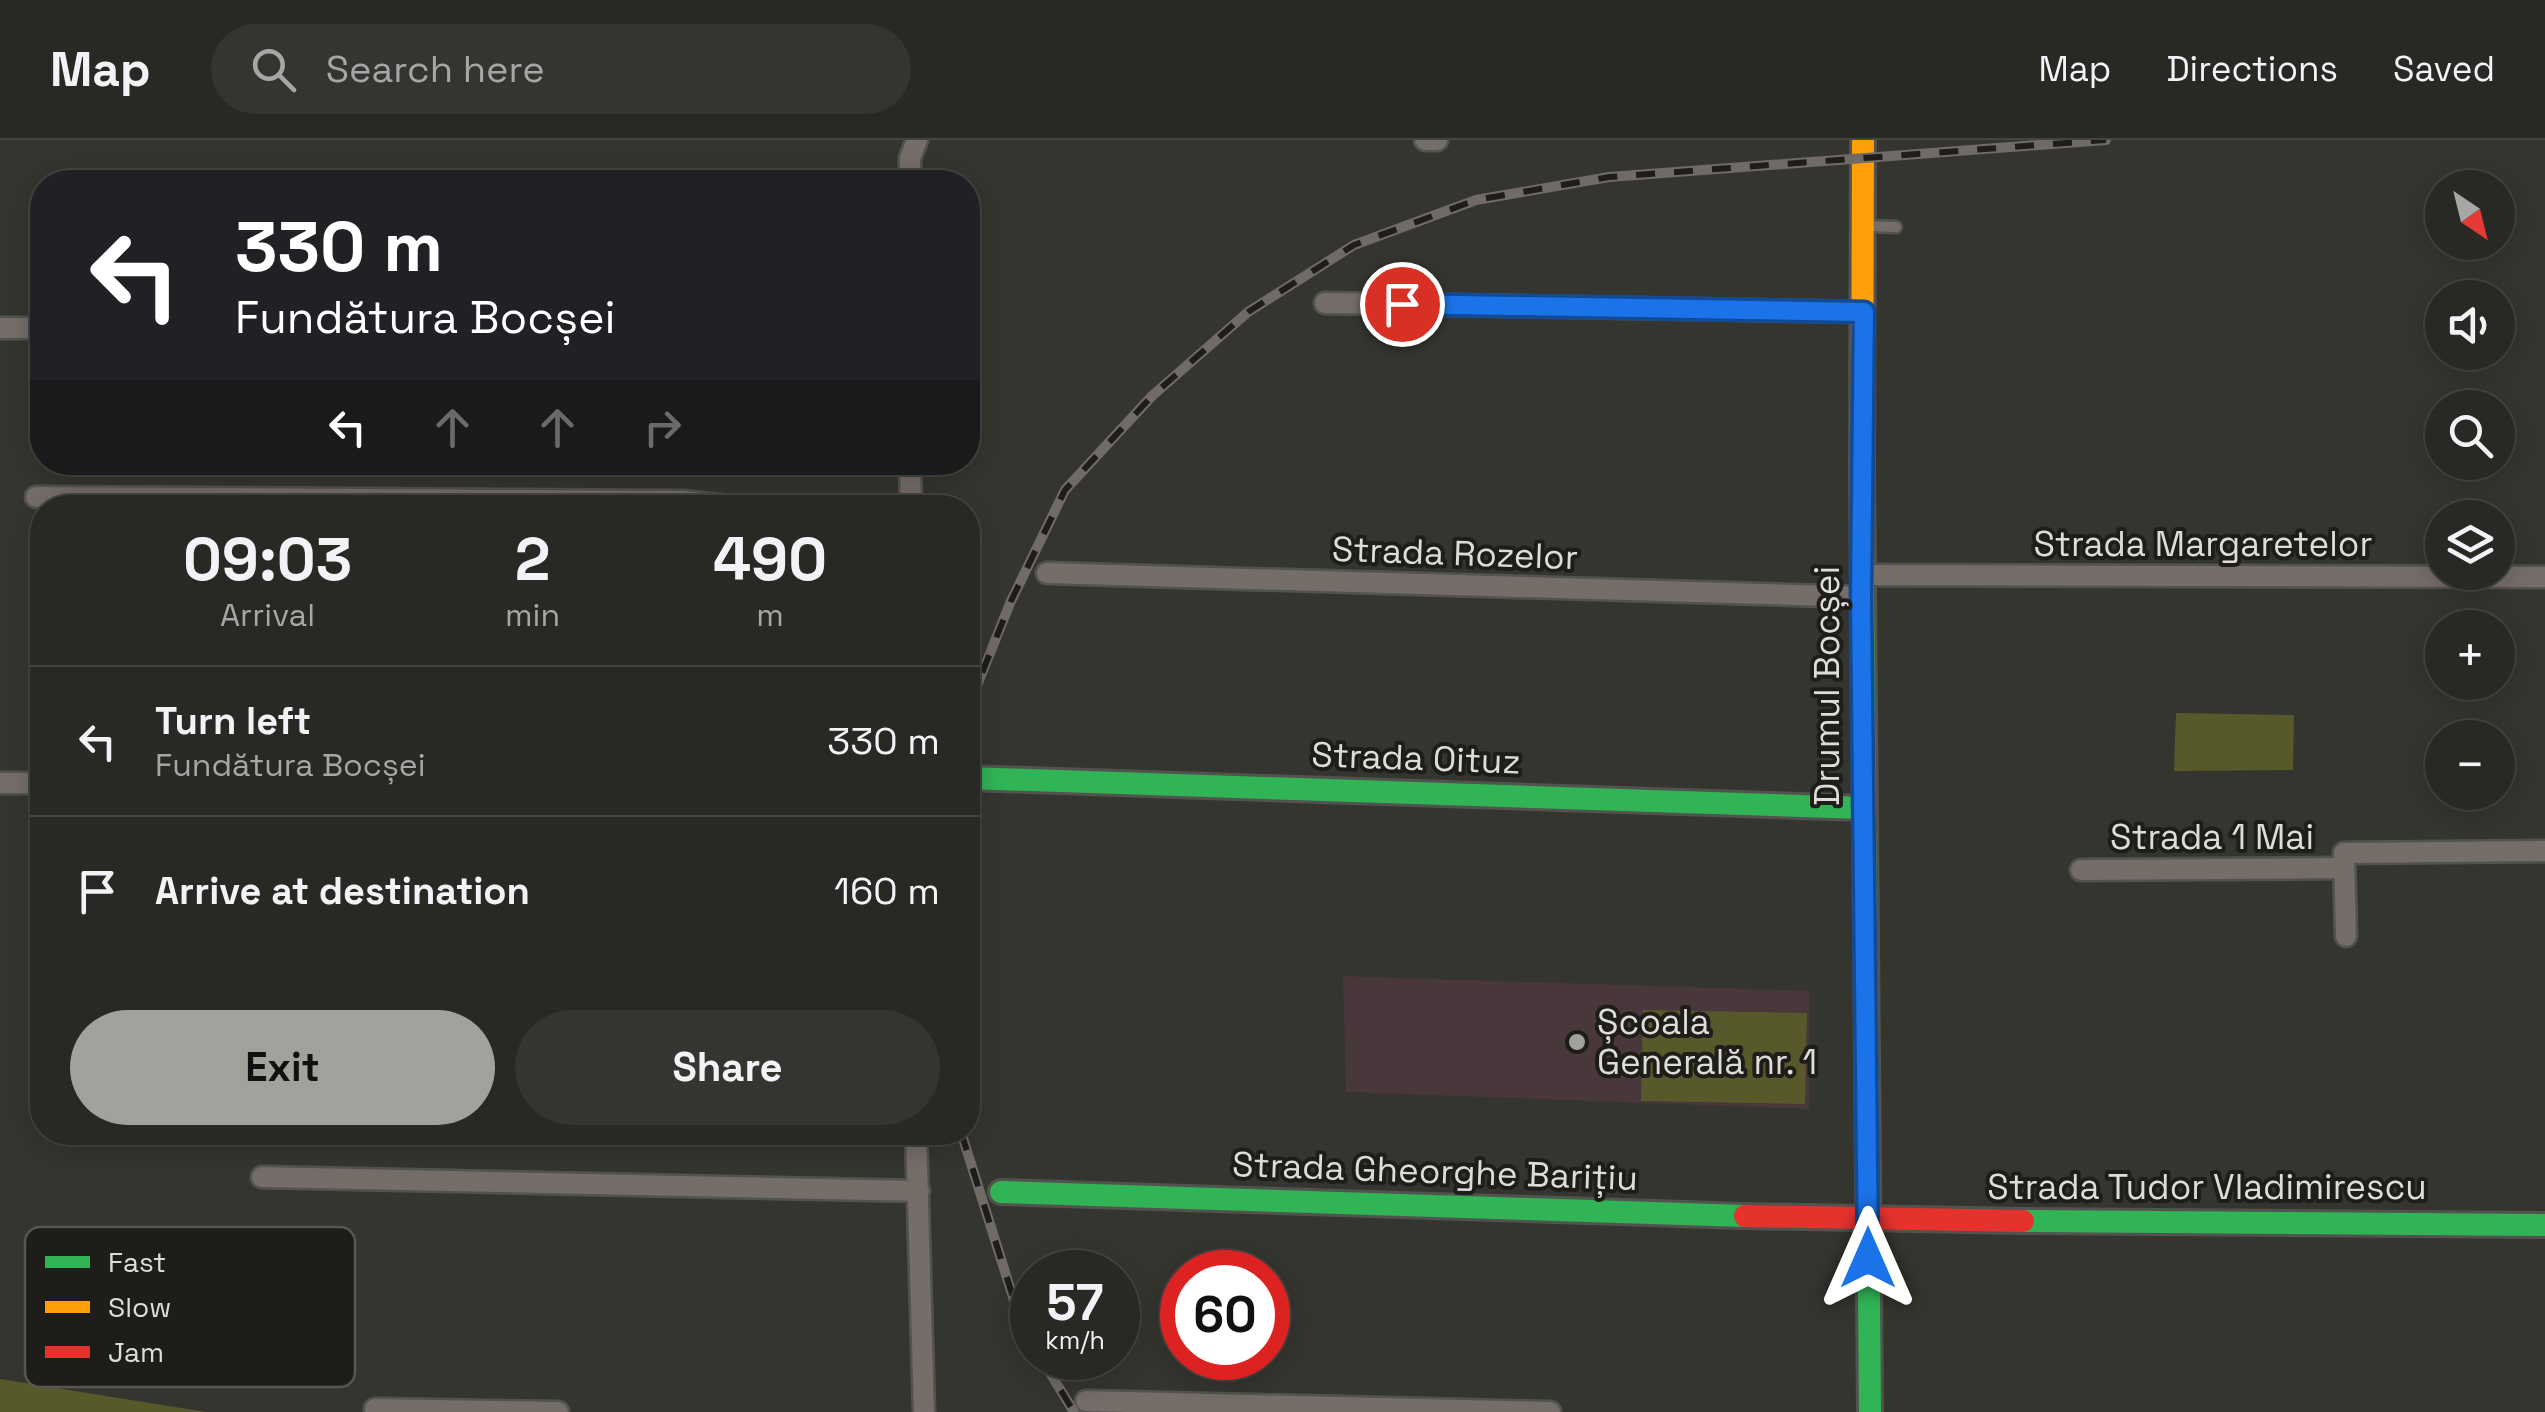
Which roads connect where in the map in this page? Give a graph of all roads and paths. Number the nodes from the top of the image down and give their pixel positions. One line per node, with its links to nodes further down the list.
1 (1425, 140): 2 (street)
2 (1437, 140)
3 (1863, 140): 4 (street, Drumul Bocșei)
4 (1863, 226): 5 (lane); 7 (street, Drumul Bocșei)
5 (1896, 227)
6 (1325, 303): 7 (street)
7 (1864, 312): 12 (street, Drumul Bocșei)
8 (0, 328): 9 (street)
9 (30, 328)
10 (1046, 573): 12 (street, Strada Rozelor)
11 (2545, 577): 12 (street, Strada Margaretelor)
12 (1861, 586): 16 (street, Drumul Bocșei)
13 (980, 778): 16 (street, Strada Oituz)
14 (0, 783): 15 (street)
15 (30, 783)
16 (1863, 808): 25 (street, Drumul Bocșei)
17 (2545, 850): 18 (street, Strada 1 Mai)
18 (2344, 868): 19 (street, Strada 1 Mai); 20 (street, Strada 1 Mai)
19 (2081, 870)
20 (2346, 936)
21 (917, 1145): 23 (street)
22 (262, 1177): 23 (street)
23 (920, 1191): 30 (street)
24 (1001, 1192): 25 (street, Strada Gheorghe Barițiu)
25 (1868, 1220): 26 (street, Strada Tudor Vladimirescu); 32 (street, Drumul Bocșei)
26 (2545, 1225)
27 (1086, 1401): 31 (street)
28 (375, 1409): 29 (street)
29 (558, 1412)
30 (924, 1412)
31 (1550, 1412)
32 (1870, 1412)

